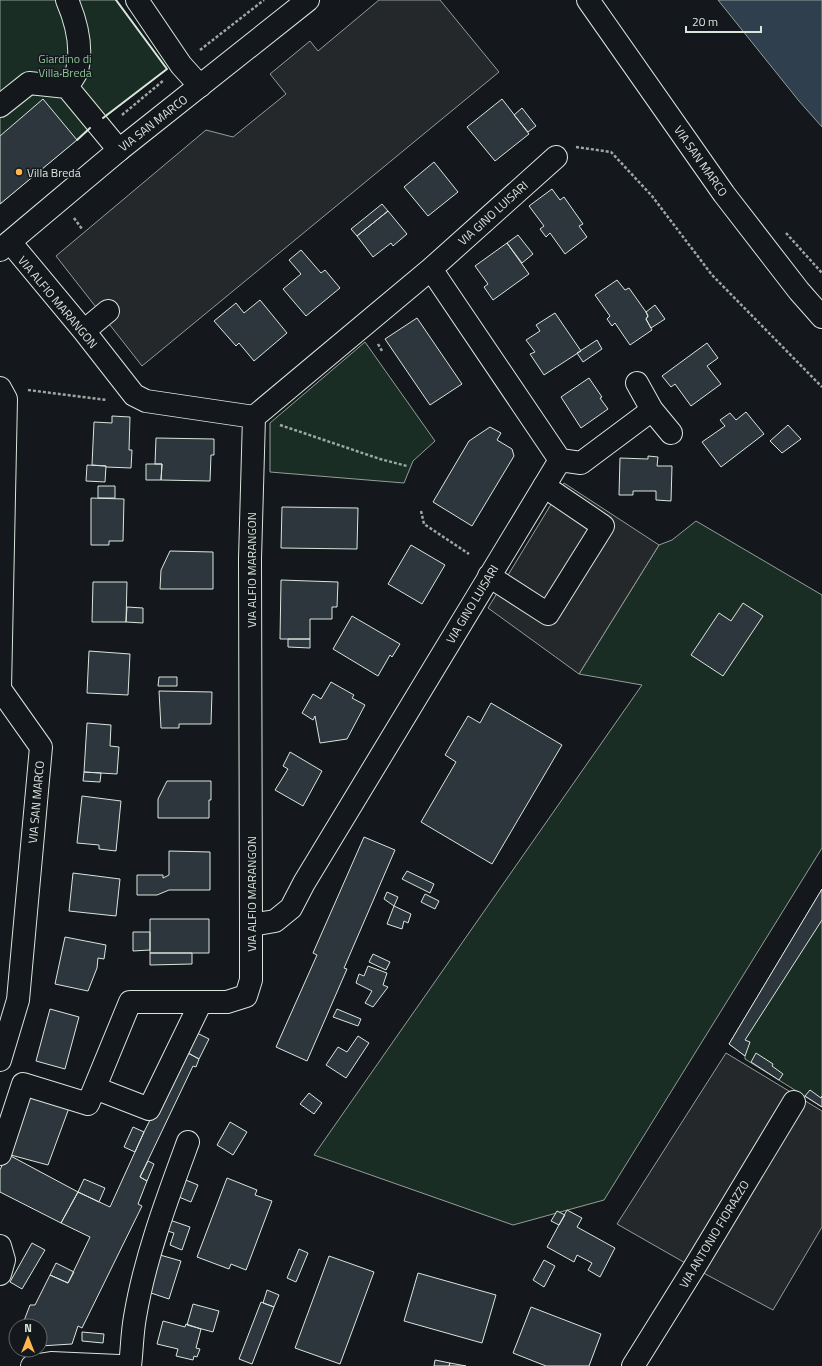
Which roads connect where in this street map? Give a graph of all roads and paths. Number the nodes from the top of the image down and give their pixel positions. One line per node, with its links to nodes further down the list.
1 (67, 0): 8 (street)
2 (137, 0): 7 (street)
3 (264, 0): 6 (path)
4 (308, 0): 7 (street, VIA SAN MARCO)
5 (588, 0): 15 (street, VIA SAN MARCO)
6 (197, 53)
7 (200, 86): 10 (street, VIA SAN MARCO)
8 (67, 87): 9 (street); 10 (street)
9 (0, 106)
10 (119, 150): 12 (street, VIA SAN MARCO)
11 (556, 157): 13 (street, VIA GINO LUISARI); 18 (path)
12 (5, 246): 16 (street, VIA ALFIO MARANGON)
13 (430, 269): 23 (street, VIA GINO LUISARI); 26 (street)
14 (108, 311): 16 (street)
15 (822, 316)
16 (84, 331): 21 (street, VIA ALFIO MARANGON)
17 (637, 384): 22 (street)
18 (822, 387)
19 (0, 388): 34 (street, VIA SAN MARCO)
20 (22, 390): 21 (path)
21 (134, 395): 23 (street)
22 (652, 410): 25 (street); 26 (street)
23 (254, 417): 32 (street, VIA ALFIO MARANGON)
24 (275, 424): 27 (path)
25 (671, 433)
26 (560, 460): 28 (street, VIA GINO LUISARI)
27 (406, 466)
28 (544, 486): 31 (street, VIA GINO LUISARI); 31 (street)
29 (422, 511): 30 (path)
30 (469, 554)
31 (489, 576): 32 (street, VIA GINO LUISARI)
32 (252, 925): 33 (street, VIA ALFIO MARANGON)
33 (201, 1002): 35 (street, VIA ALFIO MARANGON); 35 (street)
34 (0, 1060)
35 (95, 1088): 38 (street, VIA ALFIO MARANGON)
36 (794, 1102): 44 (street, VIA ANTONIO FIORAZZO)
37 (188, 1142): 43 (street)
38 (0, 1154)
39 (0, 1246): 40 (street)
40 (0, 1274)
41 (32, 1366): 42 (street)
42 (119, 1366)
43 (130, 1366)
44 (633, 1366)

